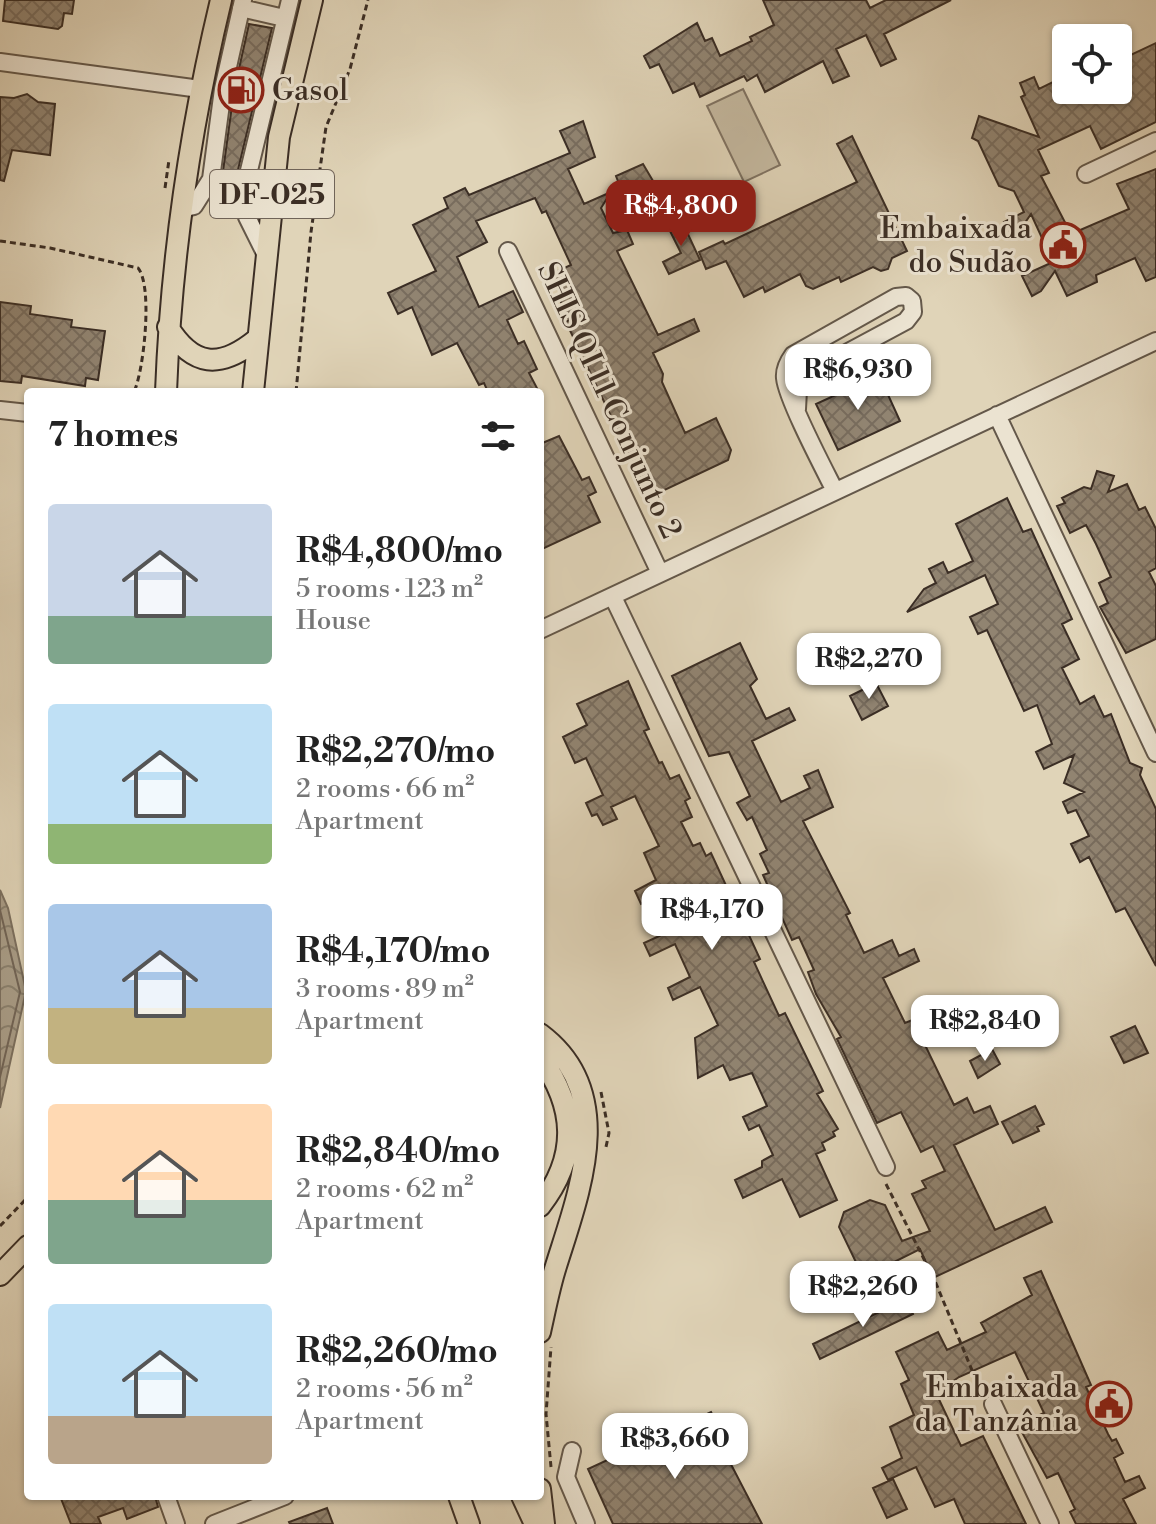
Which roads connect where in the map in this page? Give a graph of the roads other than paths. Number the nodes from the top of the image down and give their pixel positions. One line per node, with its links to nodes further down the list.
1 (290, 0): 4 (street)
2 (312, 0): 13 (main road, DF-025)
3 (235, 3): 4 (street); 6 (main road, DF-025); 9 (street)
4 (284, 18): 10 (street)
5 (0, 62): 6 (street)
6 (200, 89): 11 (main road, DF-025)
7 (1156, 141): 8 (street)
8 (1086, 174)
9 (211, 179): 10 (street); 11 (street)
10 (245, 187): 13 (street)
11 (181, 209): 14 (main road, DF-025)
12 (508, 251): 24 (street, SHIS QI 11 Conjunto 2)
13 (265, 253): 15 (main road, DF-025)
14 (168, 327): 15 (main road); 17 (main road, DF-025)
15 (256, 340): 18 (main road, DF-025)
16 (1156, 341): 22 (street)
17 (166, 388)
18 (253, 388)
19 (797, 409): 19 (street); 23 (street)
20 (0, 410): 21 (street)
21 (24, 413)
22 (997, 415): 23 (street); 27 (street)
23 (835, 491): 24 (street)
24 (660, 573): 25 (street)
25 (613, 597): 26 (street); 30 (street)
26 (544, 628)
27 (1156, 753)
28 (544, 1039): 36 (main road)
29 (544, 1063): 31 (main road)
30 (884, 1164)
31 (544, 1201)
32 (24, 1235): 34 (main road)
33 (24, 1250): 35 (main road)
34 (0, 1258)
35 (0, 1275)
36 (544, 1317)
37 (994, 1406): 50 (street)
38 (572, 1451): 49 (street)
39 (167, 1500): 44 (street)
40 (275, 1500): 45 (street)
41 (460, 1500): 46 (main road)
42 (524, 1500): 47 (main road)
43 (541, 1500): 48 (main road)
44 (176, 1524)
45 (214, 1524)
46 (469, 1524)
47 (535, 1524)
48 (544, 1524)
49 (586, 1524)
50 (1050, 1524)

